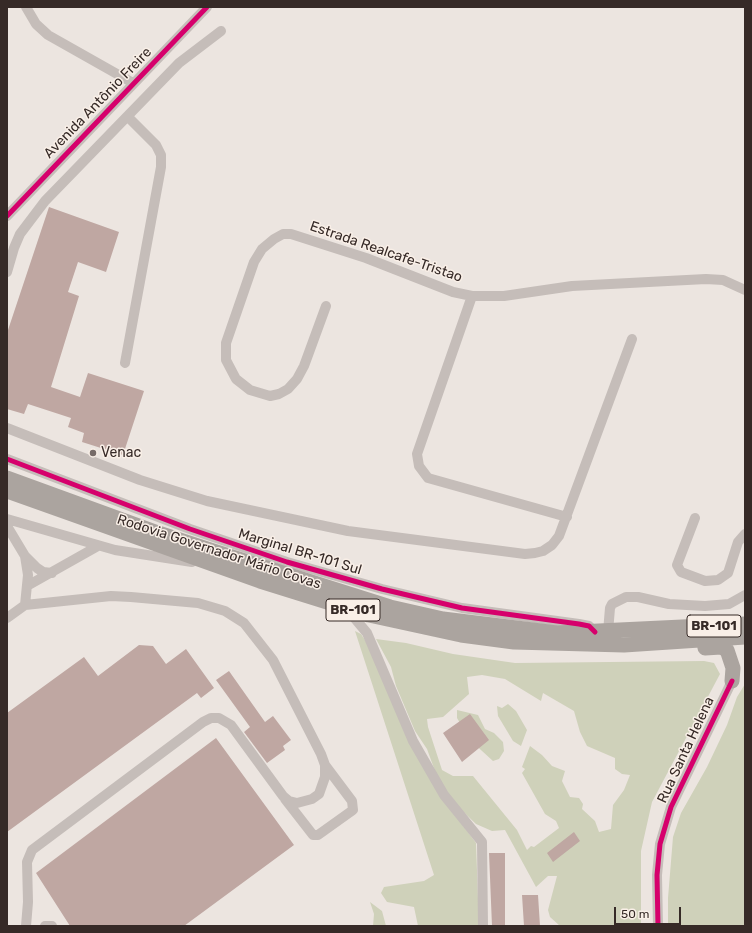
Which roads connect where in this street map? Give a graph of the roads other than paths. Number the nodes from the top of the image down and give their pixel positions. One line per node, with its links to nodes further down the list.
1 (26, 7): 4 (street)
2 (207, 7): 4 (street, Avenida Antônio Freire)
3 (221, 31): 5 (street)
4 (133, 83): 6 (street, Avenida Antônio Freire)
5 (128, 117): 7 (street); 12 (street)
6 (7, 216)
7 (7, 272)
8 (745, 290): 9 (street, Estrada Realcafe-Tristao)
9 (472, 296): 10 (street, Estrada Realcafe-Tristao); 17 (street)
10 (326, 306)
11 (632, 339): 17 (street)
12 (125, 363)
13 (7, 428): 17 (street)
14 (7, 459): 32 (street, Marginal BR-101 Sul)
15 (7, 478): 32 (highway, Rodovia Governador Mário Covas / BR-101)
16 (7, 491): 24 (highway, Rodovia Governador Mário Covas / BR-101)
17 (567, 517)
18 (695, 518): 21 (street)
19 (7, 519): 22 (street)
20 (7, 526): 23 (street)
21 (745, 534)
22 (98, 546): 24 (street); 25 (street)
23 (25, 556): 25 (street); 26 (street)
24 (217, 566): 29 (highway, Rodovia Governador Mário Covas / BR-101)
25 (52, 574): 26 (street)
26 (27, 586): 28 (street)
27 (745, 595): 32 (street)
28 (25, 605): 30 (street); 37 (street)
29 (345, 607): 34 (highway, Rodovia Governador Mário Covas / BR-101); 42 (street)
30 (7, 618)
31 (745, 624): 32 (highway, Rodovia Governador Mário Covas / BR-101)
32 (602, 632)
33 (745, 637): 34 (highway, Rodovia Governador Mário Covas / BR-101)
34 (558, 644): 36 (highway)
35 (745, 671): 36 (highway)
36 (732, 681): 43 (street, Rua Santa Helena)
37 (325, 765): 38 (street); 38 (street)
38 (283, 796): 39 (street)
39 (26, 926)
40 (45, 926): 41 (street)
41 (52, 926)
42 (483, 926)
43 (658, 926)

